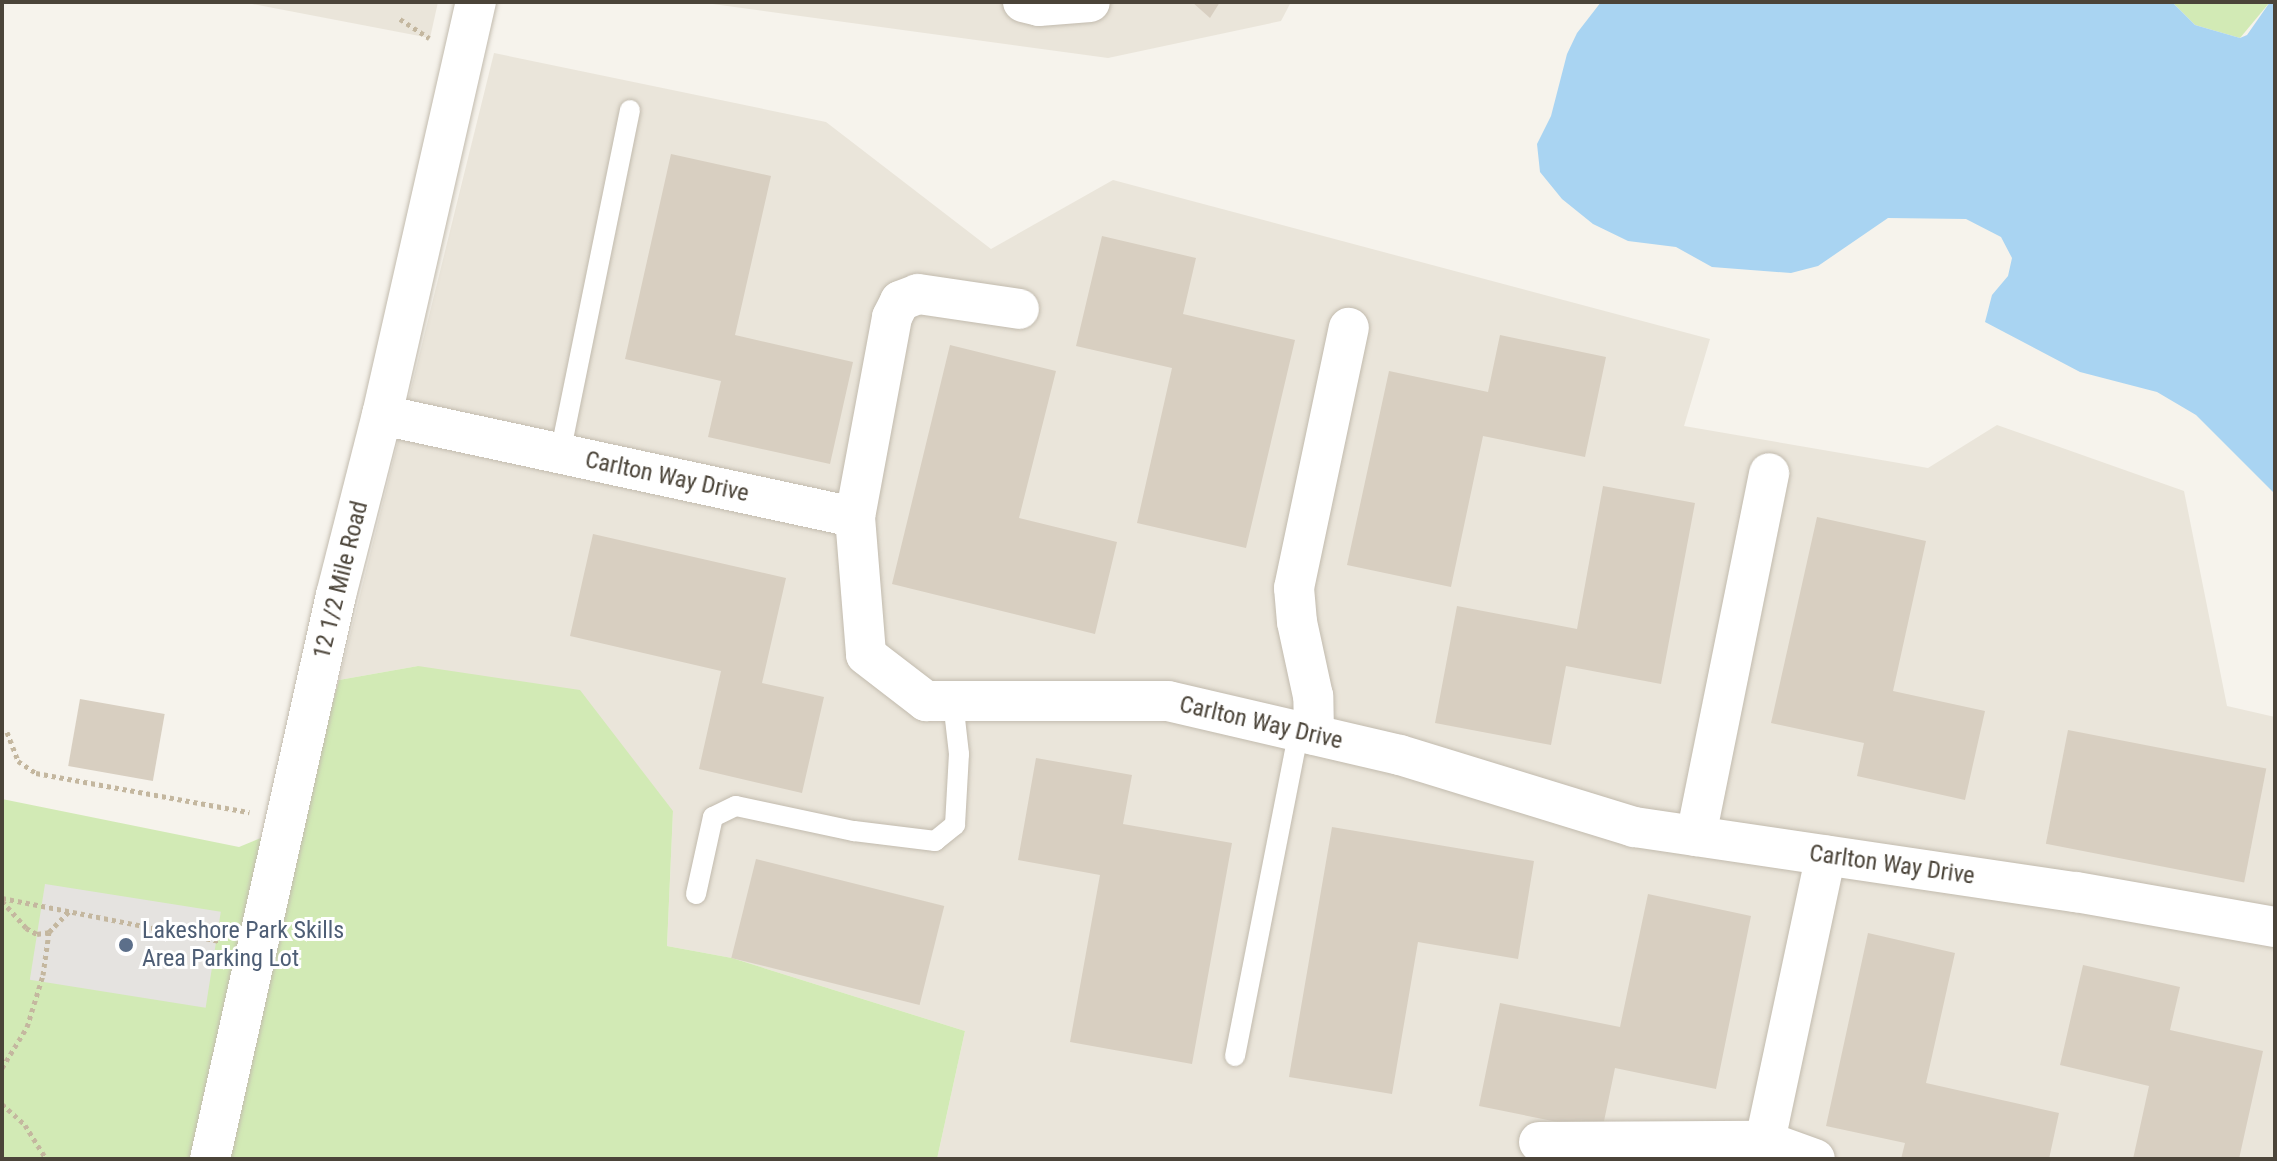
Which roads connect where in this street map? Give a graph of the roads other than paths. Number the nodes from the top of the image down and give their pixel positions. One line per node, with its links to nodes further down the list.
1 (476, 2): 7 (street, 12 1/2 Mile Road)
2 (1023, 2): 3 (street)
3 (1090, 2)
4 (630, 110): 8 (lane)
5 (1019, 309): 10 (street)
6 (1349, 328): 12 (street)
7 (382, 415): 8 (street, Carlton Way Drive); 20 (street, 12 1/2 Mile Road)
8 (560, 454): 10 (street, Carlton Way Drive)
9 (1769, 473): 13 (street)
10 (855, 517): 11 (street, Carlton Way Drive)
11 (953, 701): 12 (street, Carlton Way Drive); 15 (lane)
12 (1306, 733): 13 (street, Carlton Way Drive); 17 (lane)
13 (1696, 836): 14 (street, Carlton Way Drive)
14 (1826, 855): 16 (street, Carlton Way Drive); 18 (street)
15 (696, 894)
16 (2275, 927)
17 (1235, 1056)
18 (1765, 1141): 19 (street); 21 (street)
19 (1539, 1142)
20 (210, 1159)
21 (1815, 1159)

